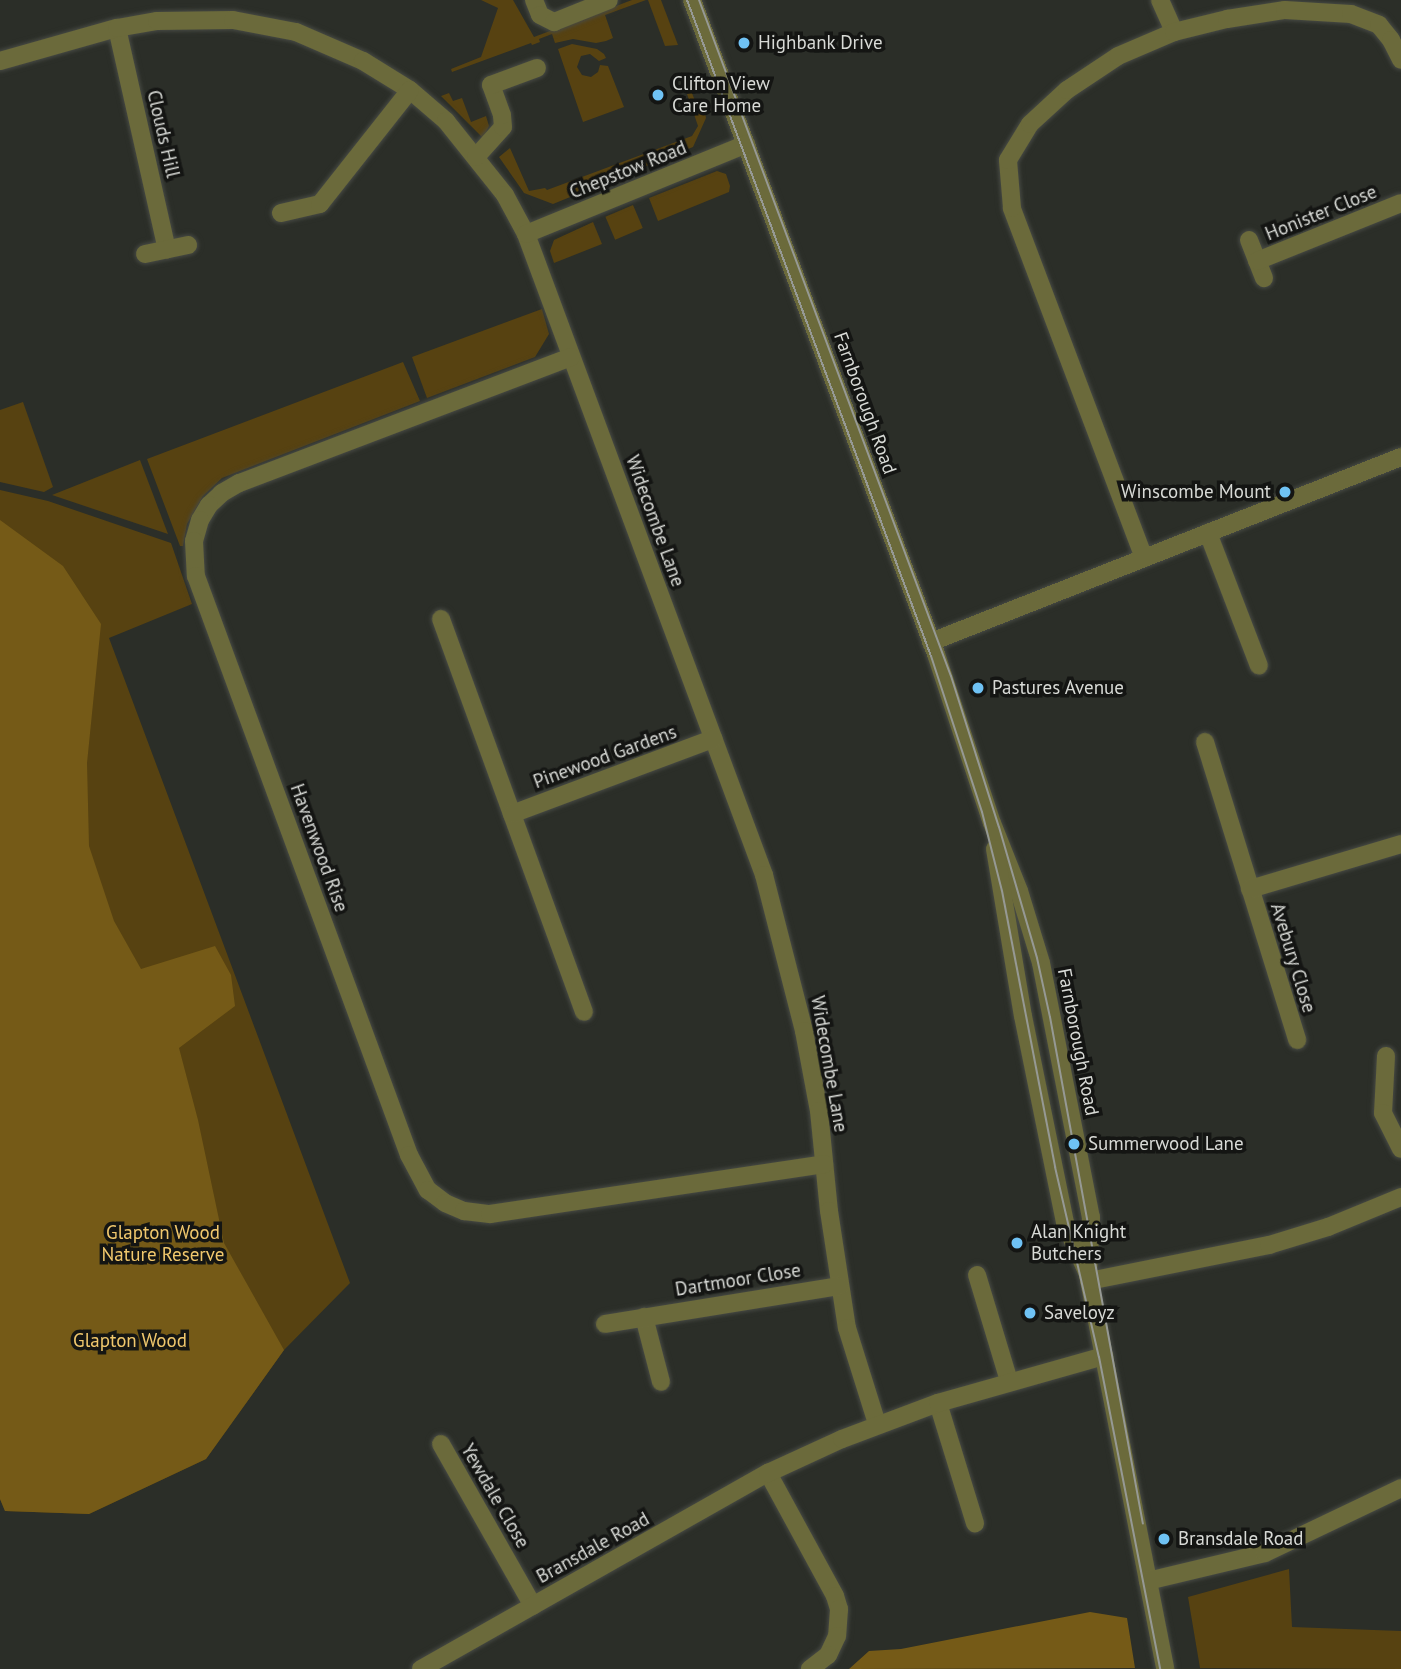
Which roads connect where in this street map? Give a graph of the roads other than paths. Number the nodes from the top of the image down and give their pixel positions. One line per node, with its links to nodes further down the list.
1 (534, 0): 2 (street)
2 (609, 0)
3 (1160, 0): 8 (street)
4 (1360, 0): 6 (street)
5 (695, 1): 13 (street, Farnborough Road)
6 (1370, 20): 8 (street); 9 (street)
7 (117, 28): 10 (street, Widecombe Lane); 12 (street, Widecombe Lane); 20 (street, Clouds Hill)
8 (1174, 32): 25 (street)
9 (1401, 60)
10 (0, 61)
11 (537, 68): 14 (street)
12 (410, 90): 14 (street, Widecombe Lane); 16 (street)
13 (746, 144): 17 (street, Chepstow Road); 27 (street, Farnborough Road)
14 (476, 157): 17 (street, Widecombe Lane)
15 (1401, 203): 18 (street, Honister Close)
16 (281, 213)
17 (526, 234): 22 (street, Widecombe Lane)
18 (1249, 240)
19 (188, 245): 20 (street)
20 (167, 249): 21 (street)
21 (145, 254)
22 (571, 357): 29 (street, Widecombe Lane); 39 (street, Havenwood Rise)
23 (1401, 457): 24 (street)
24 (1208, 533): 25 (street); 28 (street)
25 (1144, 558): 27 (street)
26 (441, 619): 31 (street)
27 (931, 642): 32 (street, Farnborough Road)
28 (1259, 666)
29 (713, 739): 31 (street, Pinewood Gardens); 39 (street, Widecombe Lane)
30 (1205, 742): 34 (street, Avebury Close)
31 (512, 814): 35 (street)
32 (992, 823): 42 (street, Farnborough Road); 42 (street, Farnborough Road)
33 (1401, 844): 34 (street, Avebury Close)
34 (1250, 889): 36 (street, Avebury Close)
35 (584, 1012)
36 (1297, 1040)
37 (1386, 1056): 38 (street)
38 (1401, 1149)
39 (824, 1164): 43 (street, Widecombe Lane)
40 (1401, 1197): 42 (street)
41 (977, 1275): 47 (street)
42 (1089, 1278): 46 (street, Farnborough Road)
43 (839, 1286): 44 (street, Dartmoor Close); 50 (street, Widecombe Lane)
44 (644, 1317): 45 (street, Dartmoor Close); 48 (street)
45 (606, 1324)
46 (1104, 1356): 47 (street, Bransdale Road); 55 (street, Farnborough Road)
47 (1009, 1381): 49 (street, Bransdale Road)
48 (660, 1382)
49 (938, 1403): 50 (street, Bransdale Road); 54 (street)
50 (877, 1424): 52 (street, Bransdale Road)
51 (441, 1444): 56 (street, Yewdale Close)
52 (768, 1473): 56 (street, Bransdale Road); 58 (street)
53 (1401, 1488): 55 (street)
54 (975, 1523)
55 (1147, 1581): 59 (street, Farnborough Road)
56 (533, 1606): 57 (street, Bransdale Road)
57 (421, 1669)
58 (810, 1669)
59 (1165, 1669)

